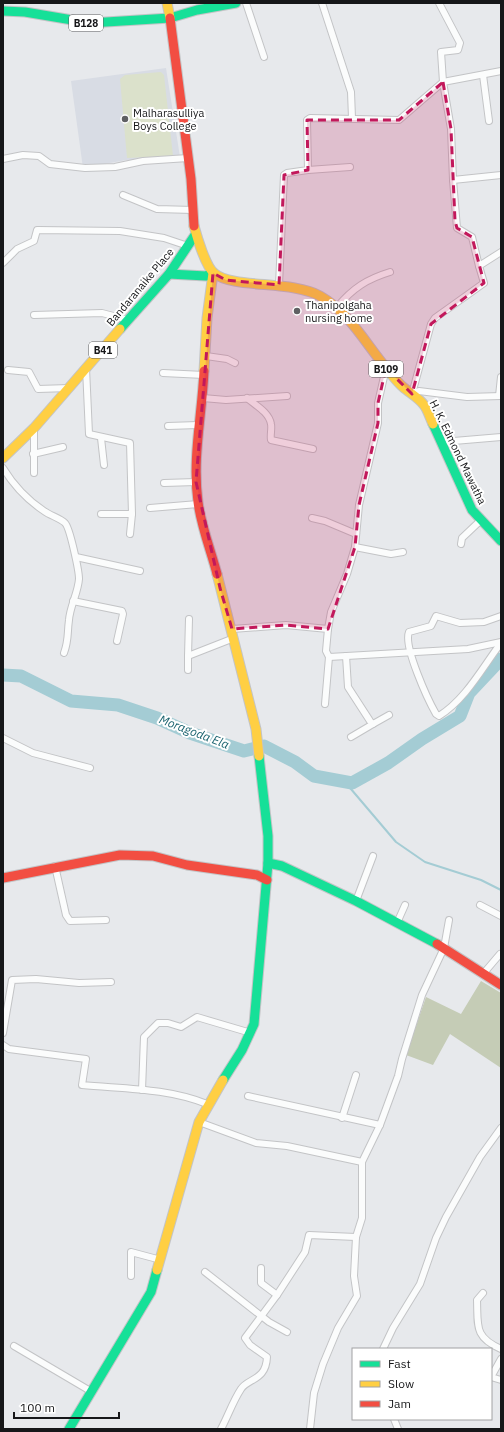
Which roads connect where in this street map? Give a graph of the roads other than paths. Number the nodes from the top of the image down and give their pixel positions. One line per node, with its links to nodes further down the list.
1 (167, 3): 7 (street)
2 (236, 3): 7 (street, B128)
3 (246, 3): 8 (street)
4 (322, 3): 12 (street)
5 (439, 3): 11 (street)
6 (3, 11): 7 (street, B128)
7 (170, 18): 14 (street)
8 (264, 57)
9 (501, 71): 10 (street)
10 (483, 75): 11 (street); 13 (street)
11 (443, 82): 12 (street); 19 (street)
12 (352, 118): 17 (street)
13 (489, 120)
14 (188, 158): 15 (street); 21 (street)
15 (3, 159)
16 (350, 167): 17 (street)
17 (308, 170): 30 (street)
18 (501, 174): 19 (street)
19 (453, 180): 26 (street)
20 (123, 195): 21 (street)
21 (192, 210): 22 (street)
22 (195, 235): 23 (street, Bandaranaike Place / B41); 28 (street)
23 (188, 246): 25 (street); 29 (street, Bandaranaike Place / B41)
24 (501, 252): 26 (street)
25 (3, 263)
26 (479, 266): 43 (street)
27 (390, 272): 31 (street)
28 (213, 273): 29 (street); 30 (street, H. K. Edmond Mawatha / B109); 34 (street)
29 (169, 274): 33 (street, Bandaranaike Place / B41)
30 (279, 285): 31 (street, H. K. Edmond Mawatha / B109)
31 (337, 307): 37 (street, H. K. Edmond Mawatha / B109)
32 (34, 315): 33 (street)
33 (129, 320): 36 (street, Bandaranaike Place / B41)
34 (206, 356): 35 (street); 40 (street)
35 (235, 363)
36 (86, 368): 42 (street, Bandaranaike Place / B41); 52 (street)
37 (386, 368): 43 (street, H. K. Edmond Mawatha / B109); 70 (street)
38 (8, 370): 42 (street)
39 (163, 373): 40 (street)
40 (204, 375): 46 (street)
41 (501, 377): 45 (street)
42 (69, 388): 50 (street, Bandaranaike Place / B41)
43 (412, 394): 45 (street); 53 (street, H. K. Edmond Mawatha / B109)
44 (287, 396): 47 (street)
45 (500, 396)
46 (203, 398): 47 (street); 48 (street)
47 (247, 398): 55 (street)
48 (198, 425): 49 (street); 61 (street)
49 (168, 426)
50 (34, 428): 56 (street); 57 (street, Bandaranaike Place / B41)
51 (501, 437): 53 (street)
52 (101, 438): 58 (street); 66 (street)
53 (442, 442): 68 (street, H. K. Edmond Mawatha / B109)
54 (63, 447): 56 (street)
55 (313, 449)
56 (34, 454): 60 (street)
57 (3, 458)
58 (104, 465)
59 (3, 468): 75 (street)
60 (34, 473)
61 (196, 482): 62 (street); 63 (street)
62 (164, 483)
63 (198, 504): 64 (street); 81 (street)
64 (150, 508)
65 (101, 514): 66 (street)
66 (132, 514): 69 (street)
67 (312, 518): 70 (street)
68 (480, 521): 71 (street, H. K. Edmond Mawatha / B109); 72 (street)
69 (130, 534)
70 (356, 534): 73 (street)
71 (501, 541)
72 (461, 544)
73 (355, 547): 74 (street); 80 (street)
74 (403, 552)
75 (76, 557): 76 (street); 77 (street)
76 (140, 570)
77 (73, 601): 82 (street); 84 (street)
78 (501, 616): 85 (street)
79 (189, 619): 86 (street)
80 (328, 629): 81 (street); 88 (street)
81 (233, 634): 86 (street); 97 (street)
82 (117, 641)
83 (501, 643): 85 (street); 85 (street)
84 (64, 653)
85 (410, 653): 87 (street)
86 (188, 656): 89 (street)
87 (346, 656): 88 (street); 92 (street)
88 (329, 657): 90 (street)
89 (188, 670)
90 (326, 704)
91 (389, 715): 92 (street)
92 (373, 724): 93 (street)
93 (351, 737)
94 (3, 738): 95 (street)
95 (90, 768)
96 (373, 856): 101 (street)
97 (268, 863): 100 (street); 101 (street)
98 (56, 866): 99 (street); 100 (street); 105 (street)
99 (3, 878)
100 (267, 880): 115 (street)
101 (356, 901): 107 (street)
102 (480, 905): 104 (street)
103 (405, 906): 107 (street)
104 (501, 916)
105 (106, 920)
106 (449, 920): 108 (street)
107 (397, 923): 108 (street)
108 (444, 948): 110 (street); 123 (street)
109 (500, 954): 110 (street)
110 (483, 974): 112 (street)
111 (111, 982): 113 (street)
112 (501, 985)
113 (4, 1016): 114 (street)
114 (3, 1033)
115 (251, 1033): 118 (street); 120 (street)
116 (3, 1045): 118 (street)
117 (356, 1075): 121 (street)
118 (142, 1090): 120 (street)
119 (248, 1096): 121 (street)
120 (207, 1104): 122 (street)
121 (342, 1118): 123 (street)
122 (199, 1122): 125 (street); 127 (street)
123 (380, 1125): 125 (street)
124 (501, 1128): 136 (street)
125 (362, 1162): 126 (street)
126 (356, 1237): 132 (street); 143 (street)
127 (161, 1260): 130 (street); 140 (street)
128 (261, 1268): 132 (street)
129 (205, 1272): 133 (street)
130 (131, 1276)
131 (483, 1293): 137 (street)
132 (277, 1295): 133 (street)
133 (262, 1315): 134 (street); 142 (street)
134 (287, 1332)
135 (14, 1346): 140 (street)
136 (383, 1348)
137 (501, 1349)
138 (501, 1359): 139 (street)
139 (492, 1375)
140 (92, 1392): 141 (street)
141 (69, 1429)
142 (222, 1429)
143 (310, 1429)

